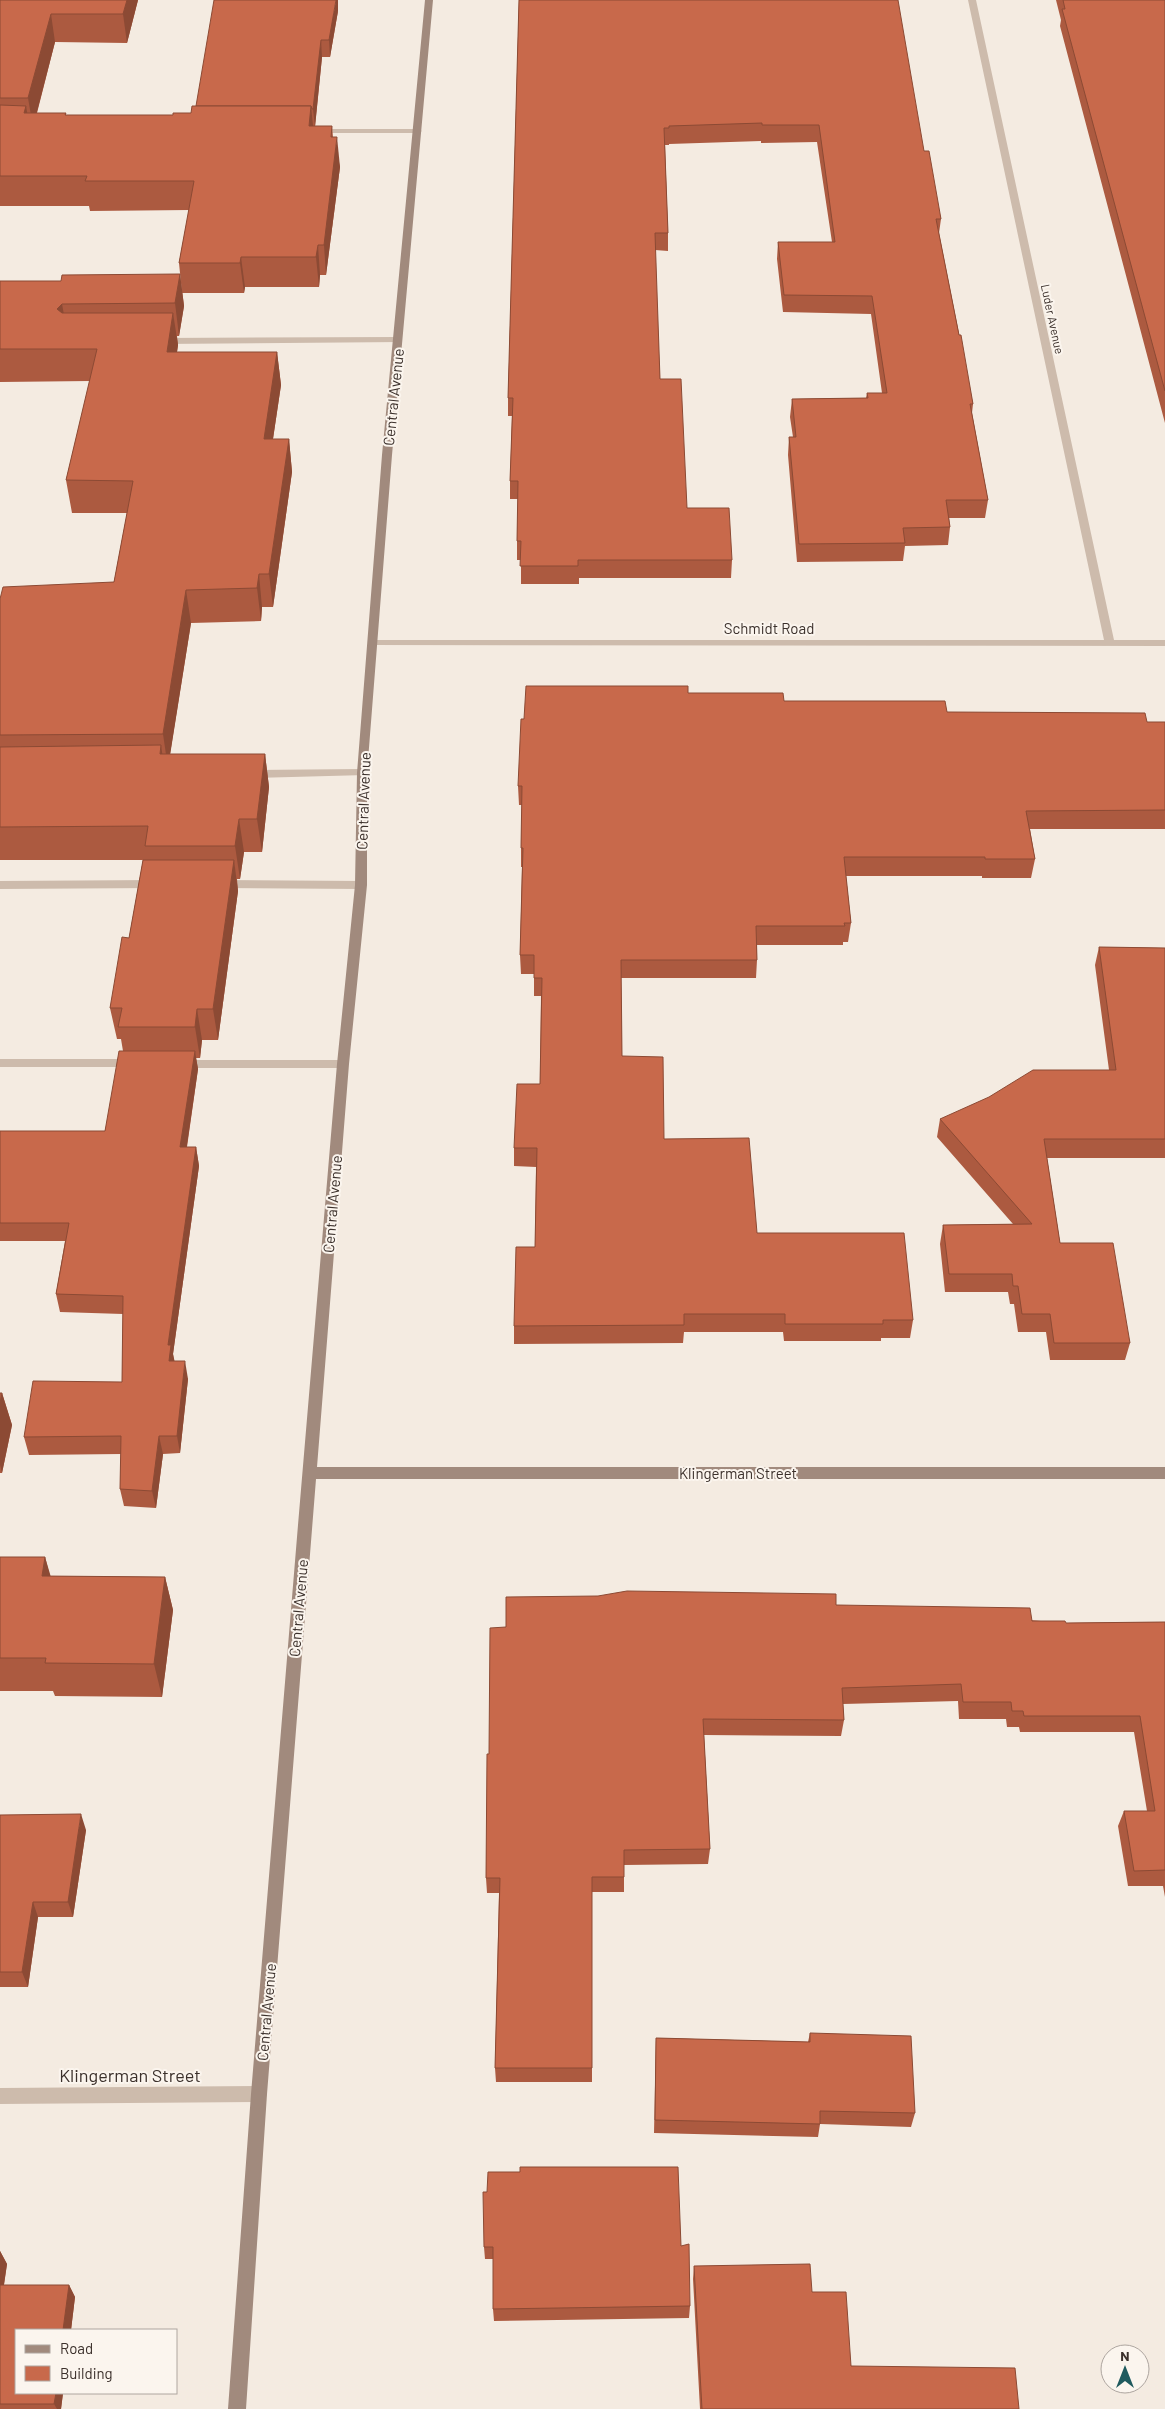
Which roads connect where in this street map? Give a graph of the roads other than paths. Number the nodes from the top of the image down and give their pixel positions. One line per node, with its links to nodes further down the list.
1 (429, 0): 4 (street, Central Avenue)
2 (972, 0): 8 (street, Luder Avenue)
3 (308, 131): 4 (street)
4 (418, 131): 5 (street, Central Avenue)
5 (399, 340): 6 (street); 7 (street, Central Avenue)
6 (147, 341)
7 (374, 643): 8 (street, Schmidt Road); 10 (street, Central Avenue)
8 (1110, 643): 9 (street, Schmidt Road)
9 (1165, 643)
10 (362, 772): 11 (street); 15 (street, Central Avenue)
11 (238, 774)
12 (167, 884): 14 (street)
13 (206, 884): 15 (street)
14 (0, 885)
15 (361, 885): 19 (street, Central Avenue)
16 (0, 1063): 17 (street)
17 (147, 1064)
18 (167, 1064): 19 (street)
19 (343, 1064): 20 (street, Central Avenue)
20 (310, 1473): 21 (street, Klingerman Street); 22 (street, Central Avenue)
21 (1165, 1473)
22 (259, 2094): 23 (street, Klingerman Street); 24 (street, Central Avenue)
23 (0, 2096)
24 (237, 2409)

